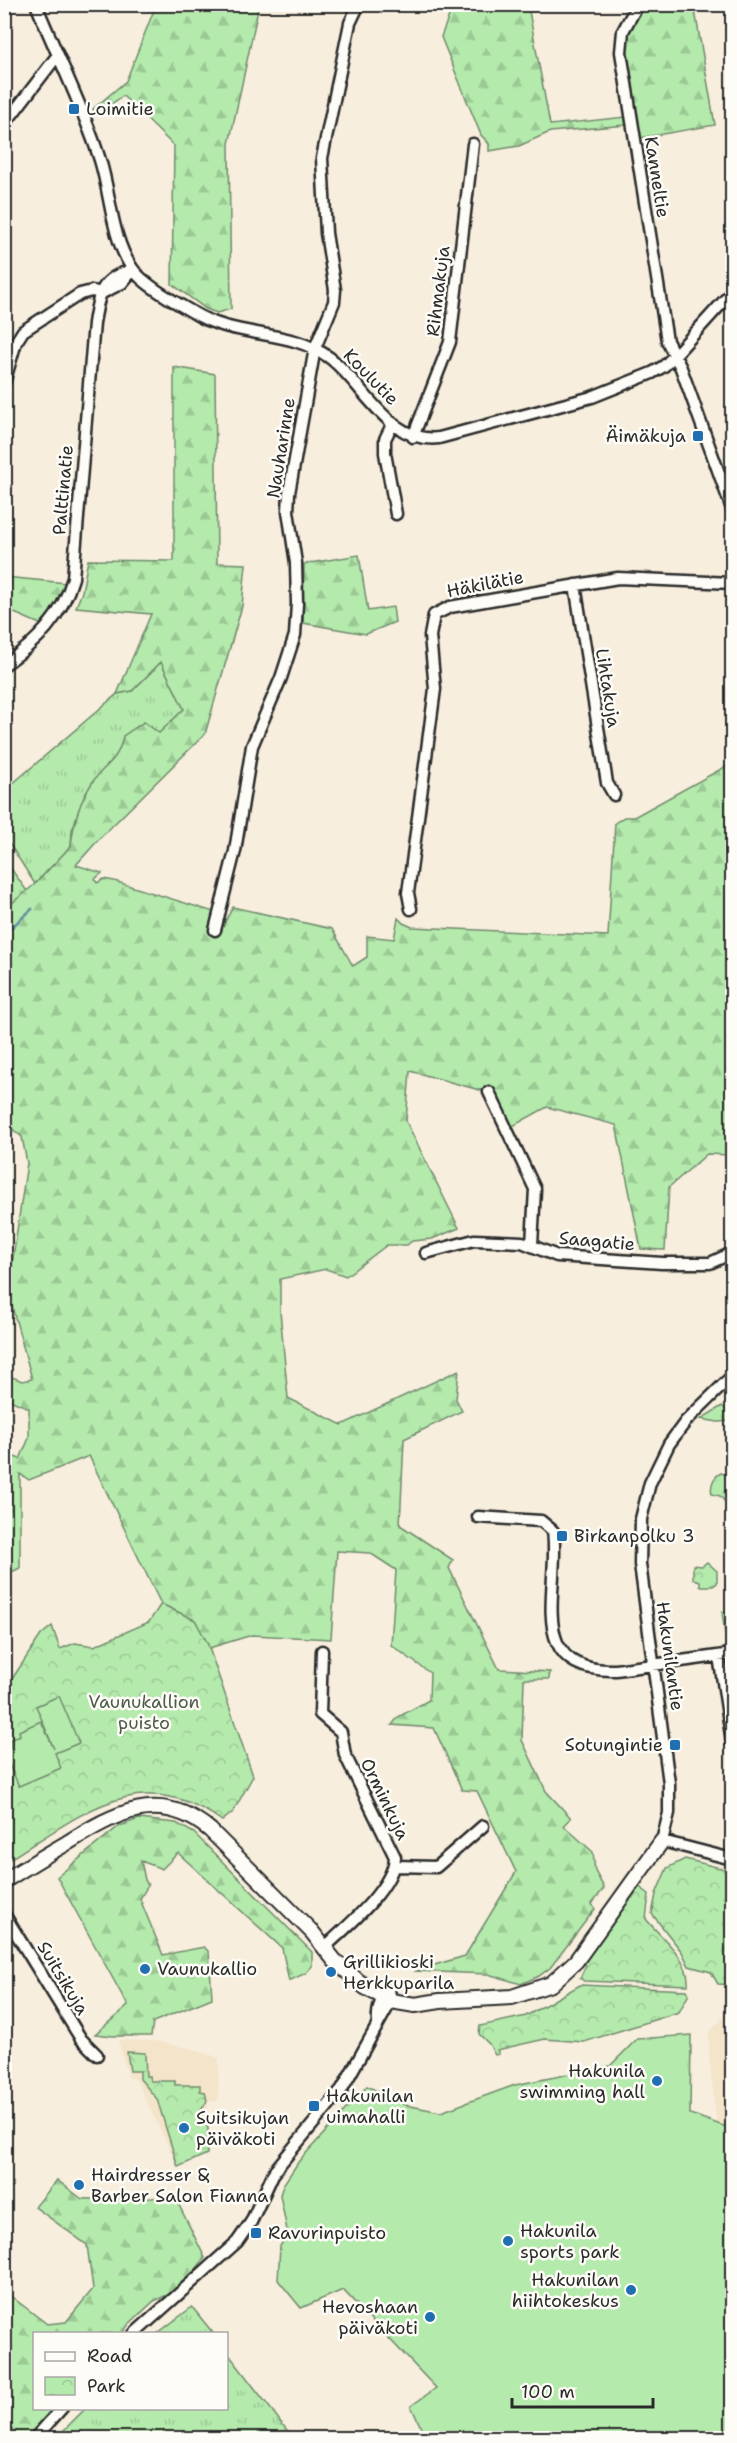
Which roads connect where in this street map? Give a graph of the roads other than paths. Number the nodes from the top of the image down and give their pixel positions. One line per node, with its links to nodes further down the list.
1 (36, 4): 4 (street, Koulutie)
2 (359, 4): 10 (street, Nauharinne)
3 (638, 4): 11 (street, Kanneltie)
4 (57, 56): 5 (street); 7 (street, Koulutie)
5 (4, 125)
6 (473, 144): 14 (street, Rihmakuja)
7 (133, 270): 9 (street); 10 (street, Koulutie)
8 (732, 292): 11 (street)
9 (102, 293): 12 (street); 19 (street, Palttinatie)
10 (315, 348): 13 (street, Koulutie); 22 (street, Nauharinne)
11 (674, 356): 14 (street); 15 (street)
12 (4, 383)
13 (393, 423): 14 (street, Koulutie); 16 (street)
14 (413, 436)
15 (732, 509)
16 (396, 514)
17 (732, 584): 18 (street, Häkilätie)
18 (575, 585): 20 (street, Lihtakuja); 21 (street, Häkilätie)
19 (4, 665)
20 (614, 795)
21 (411, 909)
22 (215, 930)
23 (489, 1092): 24 (street)
24 (532, 1245): 25 (street, Saagatie); 26 (street, Saagatie)
25 (426, 1253)
26 (732, 1253)
27 (732, 1376): 29 (street, Hakunilantie)
28 (732, 1382): 29 (street, Hakunilantie)
29 (695, 1411): 34 (street, Hakunilantie)
30 (478, 1517): 34 (street)
31 (322, 1651): 39 (street, Orminkuja)
32 (732, 1654): 33 (street)
33 (718, 1656): 34 (street); 35 (street)
34 (653, 1665): 37 (street, Hakunilantie)
35 (732, 1742)
36 (483, 1826): 39 (street)
37 (662, 1841): 38 (street); 43 (main road, Hakunilantie)
38 (732, 1859)
39 (395, 1866): 42 (street, Orminkuja)
40 (4, 1881): 42 (main road, Hakunilantie)
41 (4, 1914): 44 (street, Suitsikuja)
42 (326, 1946): 43 (main road, Hakunilantie)
43 (388, 1996): 45 (street)
44 (97, 2055)
45 (136, 2332)
46 (61, 2410): 47 (street)
47 (35, 2439)

